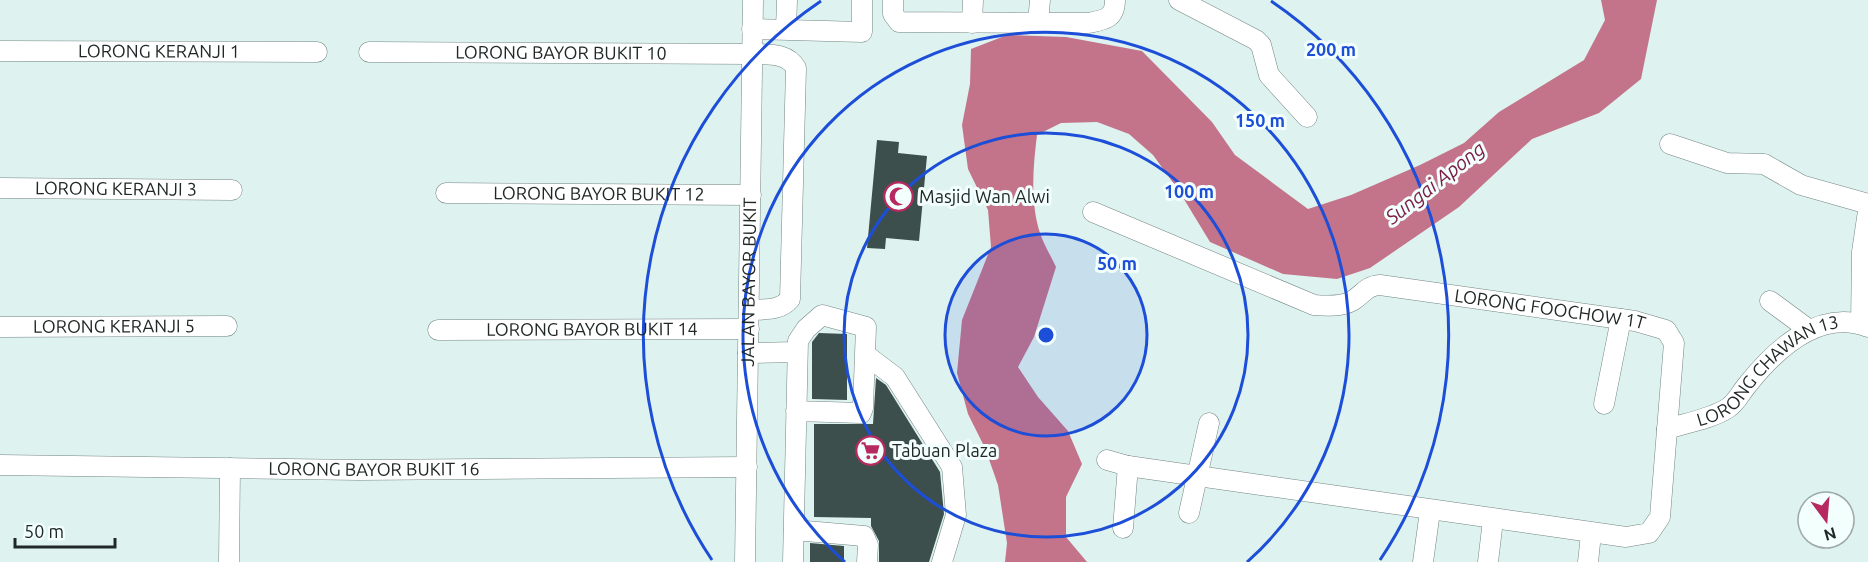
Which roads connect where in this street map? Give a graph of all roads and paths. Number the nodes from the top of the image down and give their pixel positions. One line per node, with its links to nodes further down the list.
1 (753, 0): 11 (street, JALAN BAYOR BUKIT)
2 (787, 0): 12 (street)
3 (862, 0): 12 (street)
4 (893, 0): 9 (street)
5 (974, 0): 9 (street)
6 (1040, 0): 10 (street)
7 (1115, 0): 10 (street)
8 (1179, 0): 17 (street)
9 (972, 23): 10 (street)
10 (1038, 23)
11 (752, 29): 12 (street); 16 (street, JALAN BAYOR BUKIT)
12 (786, 29)
13 (0, 51): 14 (street, LORONG KERANJI 1)
14 (317, 52)
15 (369, 52): 16 (street, LORONG BAYOR BUKIT 10)
16 (752, 54): 22 (street, JALAN BAYOR BUKIT); 27 (street, LORONG BAYOR BUKIT 10)
17 (1307, 117)
18 (1670, 144): 23 (street)
19 (0, 188): 20 (street, LORONG KERANJI 3)
20 (232, 190)
21 (446, 193): 22 (street, LORONG BAYOR BUKIT 12)
22 (751, 195): 27 (street, JALAN BAYOR BUKIT)
23 (1868, 204)
24 (1868, 211): 30 (street)
25 (1093, 212): 28 (street, LORONG FOOCHOW 1T)
26 (1770, 301): 32 (street)
27 (749, 319): 33 (street, LORONG BAYOR BUKIT 14); 35 (street, JALAN BAYOR BUKIT)
28 (1620, 319): 37 (street); 40 (street, LORONG FOOCHOW 1T)
29 (227, 326): 31 (street, LORONG KERANJI 5)
30 (1865, 326): 32 (street, LORONG CHAWAN 13)
31 (0, 327)
32 (1808, 329): 40 (street, LORONG CHAWAN 13)
33 (438, 330)
34 (797, 352): 35 (street); 36 (street); 38 (street)
35 (748, 353): 44 (street, JALAN BAYOR BUKIT)
36 (866, 355): 38 (street); 57 (street)
37 (1604, 404)
38 (796, 411): 51 (street)
39 (1209, 423): 46 (street)
40 (1667, 429): 52 (street, LORONG FOOCHOW 1T)
41 (1107, 460): 43 (street, LORONG FOOCHOW 1T)
42 (0, 465): 45 (street, LORONG BAYOR BUKIT 16)
43 (1128, 466): 46 (street, LORONG FOOCHOW 1T); 50 (street)
44 (747, 467): 45 (street, LORONG BAYOR BUKIT 16); 54 (street, JALAN BAYOR BUKIT)
45 (230, 468): 53 (street)
46 (1197, 477): 47 (street, LORONG FOOCHOW 1T); 48 (street)
47 (1430, 511): 49 (street, LORONG FOOCHOW 1T); 58 (street)
48 (1189, 513)
49 (1493, 520): 52 (street, LORONG FOOCHOW 1T); 59 (street)
50 (1123, 528)
51 (794, 530): 55 (street); 56 (street)
52 (1591, 534): 60 (street)
53 (229, 562)
54 (745, 562)
55 (793, 562)
56 (867, 562)
57 (942, 562)
58 (1423, 562)
59 (1488, 562)
60 (1588, 562)

